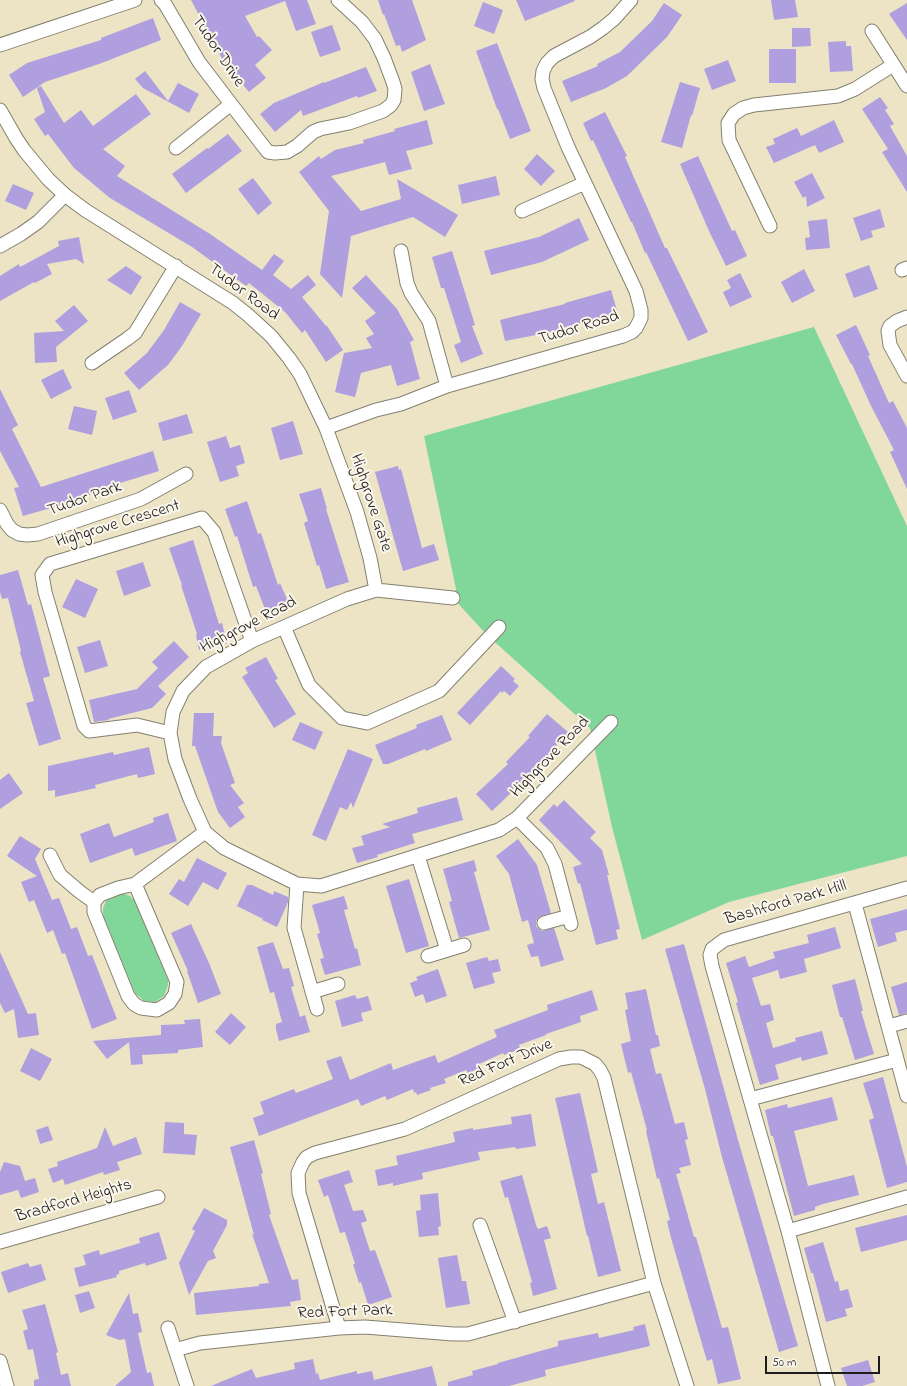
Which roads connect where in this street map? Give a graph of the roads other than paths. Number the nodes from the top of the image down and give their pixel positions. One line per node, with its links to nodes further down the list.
1 (135, 0): 6 (street)
2 (161, 0): 9 (street, Tudor Drive)
3 (338, 0): 9 (street, Tudor Drive)
4 (631, 0): 12 (street, Tudor Road)
5 (872, 31): 7 (street)
6 (0, 44)
7 (893, 65): 8 (street); 15 (street)
8 (907, 86)
9 (231, 104): 11 (street, Tudor Drive)
10 (0, 110): 13 (street, Tudor Road)
11 (176, 148)
12 (585, 183): 14 (street); 22 (street, Tudor Road)
13 (65, 195): 16 (street); 18 (street, Tudor Road)
14 (522, 211)
15 (770, 226)
16 (0, 246)
17 (401, 252): 22 (street)
18 (176, 266): 20 (street); 23 (street, Tudor Road)
19 (907, 317): 21 (street)
20 (92, 363)
21 (907, 376)
22 (447, 386): 23 (street, Tudor Road)
23 (326, 428): 26 (street, Highgrove Gate)
24 (186, 474): 25 (street, Tudor Park)
25 (0, 510)
26 (376, 590): 27 (street); 28 (street, Highgrove Road)
27 (453, 598)
28 (284, 627): 29 (street); 30 (street, Highgrove Road)
29 (499, 627)
30 (252, 641): 32 (street, Highgrove Road); 32 (street, Highgrove Crescent)
31 (611, 722): 33 (street, Highgrove Road)
32 (170, 733): 34 (street, Highgrove Road)
33 (517, 818): 36 (street, Highgrove Road); 42 (street, Highgrove Road)
34 (205, 832): 37 (street); 38 (street, Highgrove Road)
35 (50, 856): 40 (street)
36 (418, 856): 38 (street, Highgrove Road); 44 (street)
37 (135, 884): 40 (street); 40 (street)
38 (296, 884): 47 (street)
39 (907, 888): 41 (street, Bashford Park Hill)
40 (94, 902)
41 (855, 904): 50 (street); 53 (street, Bashford Park Hill)
42 (544, 923)
43 (464, 945): 44 (street)
44 (447, 950): 45 (street)
45 (428, 956)
46 (338, 984): 47 (street)
47 (312, 992): 48 (street)
48 (317, 1008)
49 (907, 1021): 50 (street)
50 (889, 1026): 51 (street)
51 (897, 1060): 52 (street); 53 (street)
52 (907, 1096)
53 (750, 1099): 57 (street, Bashford Park Hill)
54 (158, 1197): 58 (street, Bradford Heights)
55 (907, 1197): 57 (street)
56 (480, 1225): 60 (street)
57 (788, 1231): 68 (street, Bashford Park Hill)
58 (0, 1242)
59 (654, 1283): 60 (street, Red Fort Park); 62 (street, Red Fort Drive); 67 (street, Red Fort Drive)
60 (515, 1322): 62 (street, Red Fort Park)
61 (168, 1328): 63 (street)
62 (338, 1328): 63 (street, Red Fort Park)
63 (175, 1350): 66 (street)
64 (0, 1361): 65 (street)
65 (7, 1386)
66 (187, 1386)
67 (687, 1386)
68 (828, 1386)

